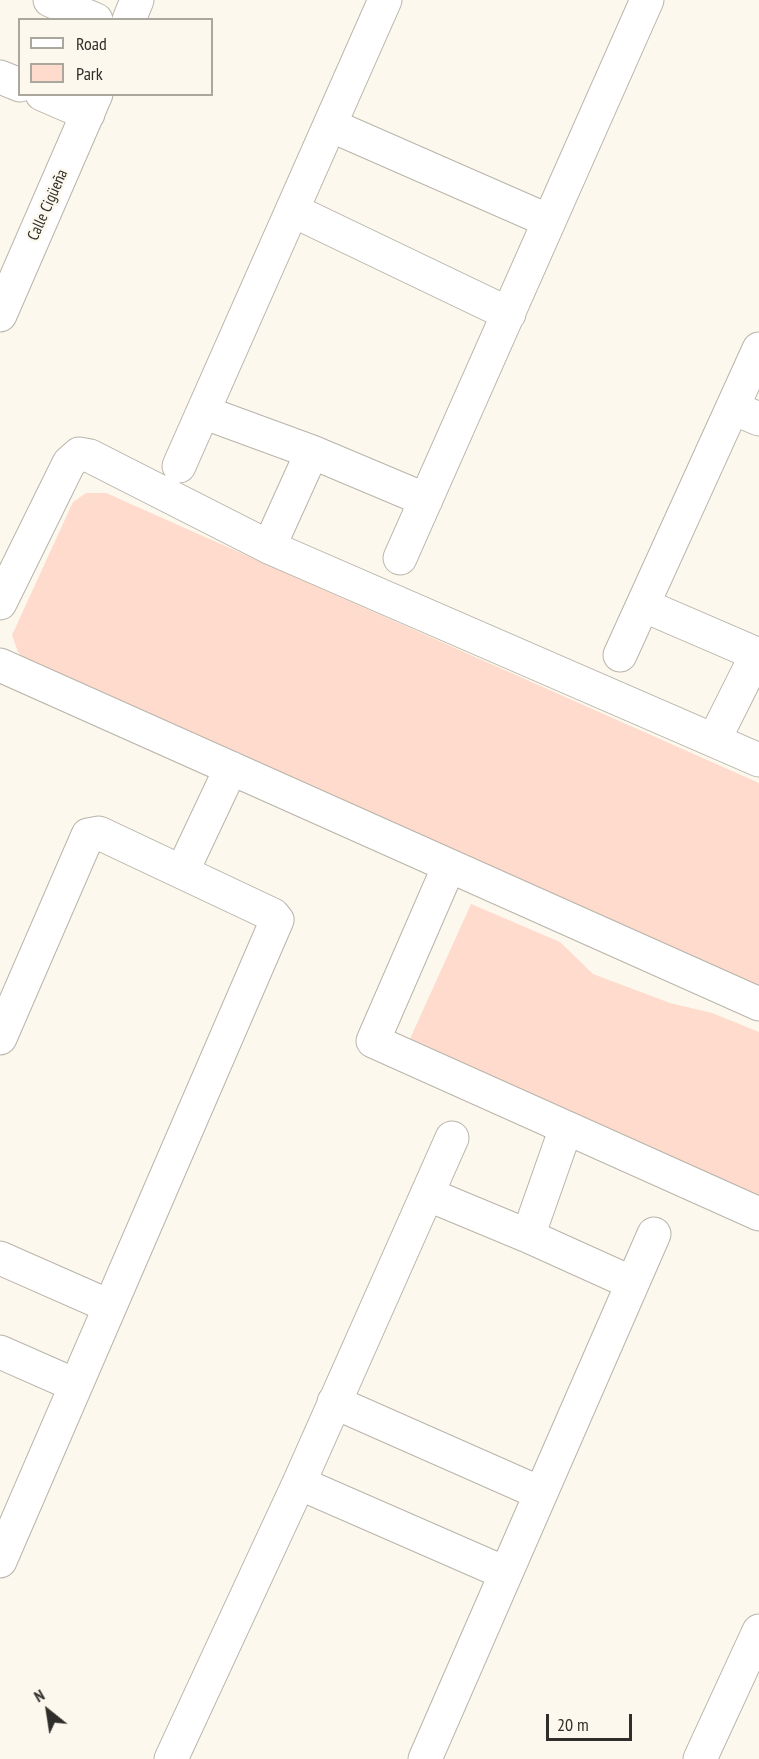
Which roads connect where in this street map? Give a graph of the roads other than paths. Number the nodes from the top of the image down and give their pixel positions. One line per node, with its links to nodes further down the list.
1 (50, 0): 5 (street)
2 (137, 0): 6 (street)
3 (385, 0): 11 (street)
4 (647, 0): 13 (street)
5 (91, 18)
6 (130, 18)
7 (0, 77): 8 (street)
8 (18, 84)
9 (52, 96): 10 (street)
10 (92, 104): 15 (street, Calle Cigüeña)
11 (330, 125): 12 (street); 13 (street)
12 (292, 210): 14 (street); 17 (street)
13 (549, 221): 14 (street)
14 (509, 314): 21 (street)
15 (0, 315)
16 (759, 349): 18 (street)
17 (203, 412): 19 (street); 20 (street)
18 (746, 413): 25 (street)
19 (312, 452): 21 (street); 22 (street)
20 (179, 466)
21 (426, 500): 23 (street)
22 (269, 547): 24 (street); 29 (street)
23 (400, 558)
24 (0, 603)
25 (643, 605): 26 (street); 27 (street)
26 (620, 655)
27 (758, 655): 29 (street)
28 (0, 665): 31 (street)
29 (714, 740): 30 (street)
30 (759, 760)
31 (231, 768): 32 (street); 33 (street)
32 (449, 866): 34 (street); 36 (street)
33 (182, 872): 35 (street); 44 (street)
34 (759, 1004)
35 (0, 1038)
36 (566, 1128): 39 (street); 41 (street)
37 (452, 1138): 38 (street)
38 (427, 1194): 41 (street); 47 (street)
39 (759, 1214)
40 (654, 1234): 43 (street)
41 (528, 1236): 43 (street)
42 (0, 1258): 44 (street)
43 (632, 1283): 49 (street)
44 (109, 1306): 46 (street)
45 (0, 1352): 46 (street)
46 (75, 1385): 50 (street)
47 (334, 1402): 48 (street); 49 (street)
48 (299, 1483): 51 (street); 54 (street)
49 (540, 1493): 51 (street)
50 (0, 1561)
51 (505, 1573): 55 (street)
52 (759, 1631): 53 (street)
53 (749, 1674): 56 (street)
54 (171, 1759)
55 (426, 1759)
56 (700, 1759)

